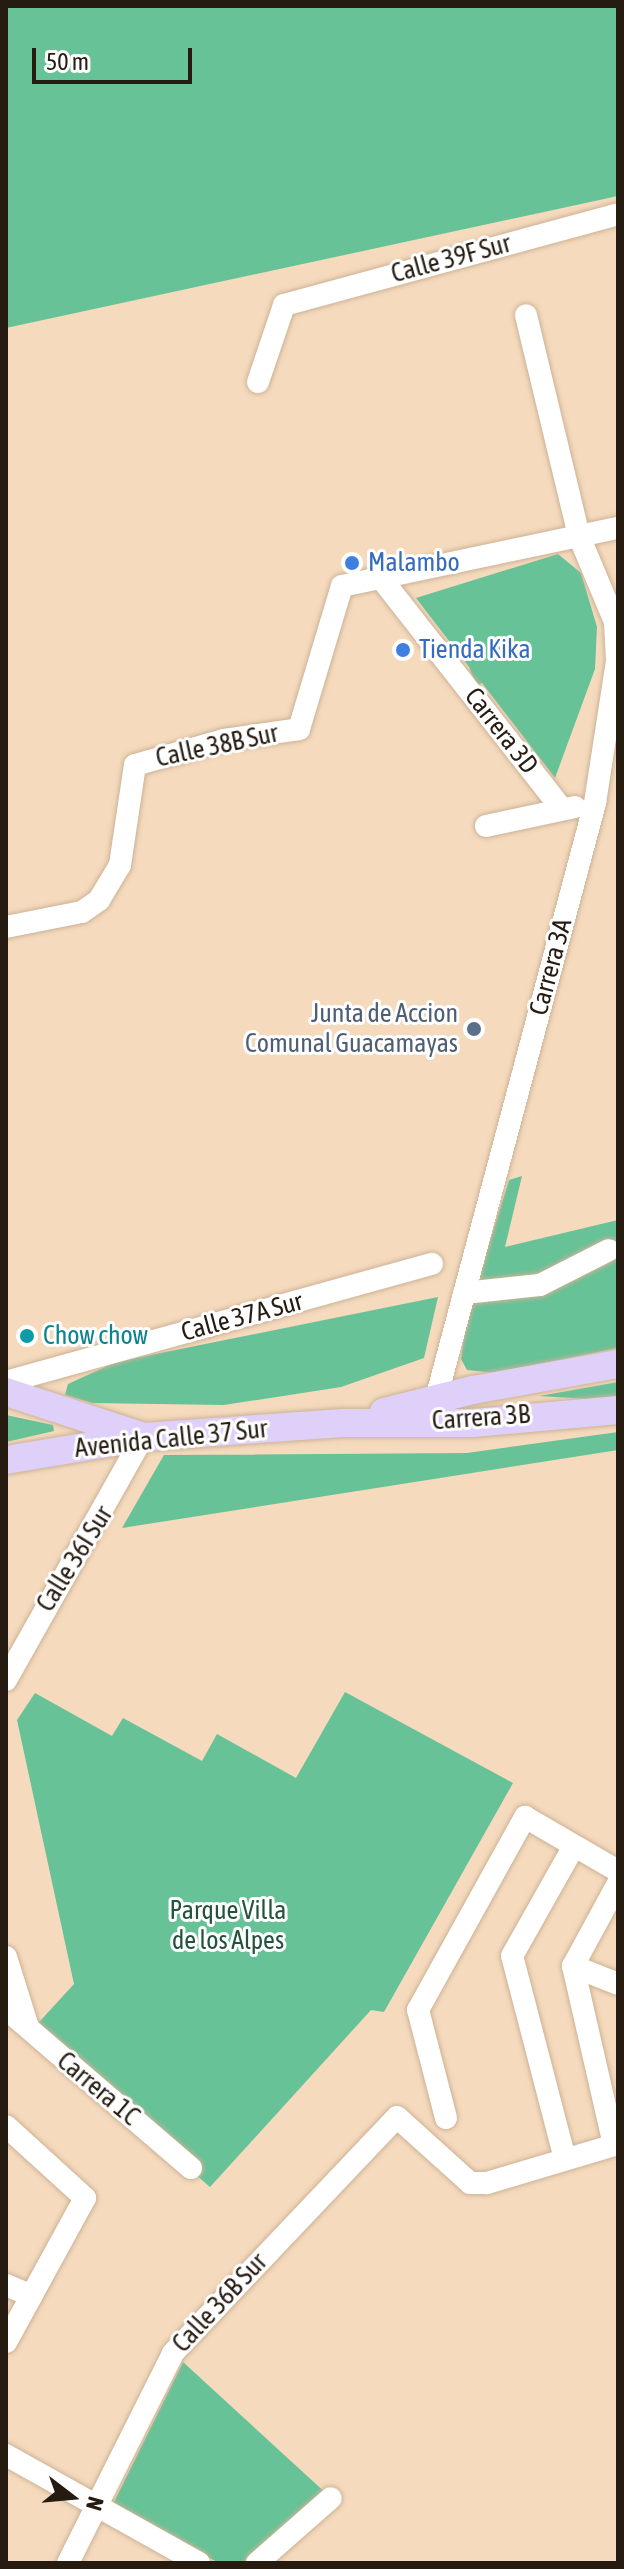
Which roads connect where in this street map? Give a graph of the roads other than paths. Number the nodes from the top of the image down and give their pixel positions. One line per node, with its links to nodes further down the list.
1 (618, 214): 3 (street, Calle 39F Sur)
2 (526, 315): 5 (street, Carrera 3A)
3 (258, 382)
4 (618, 528): 5 (street)
5 (579, 536): 6 (street); 7 (street, Carrera 3A)
6 (380, 577): 8 (street, Carrera 3D); 10 (street, Calle 38B Sur)
7 (595, 803): 8 (street); 13 (street, Carrera 3A)
8 (562, 809): 9 (street)
9 (486, 826)
10 (6, 927)
11 (609, 1250): 13 (street)
12 (432, 1264): 15 (street, Calle 37A Sur)
13 (464, 1293): 17 (street, Carrera 3A)
14 (618, 1364): 17 (main road)
15 (6, 1382)
16 (6, 1392): 20 (main road)
17 (436, 1399): 19 (main road)
18 (618, 1410): 19 (main road, Carrera 3B)
19 (343, 1423): 20 (main road, Avenida Calle 37 Sur)
20 (143, 1437): 21 (main road, Avenida Calle 37 Sur); 24 (street, Calle 36I Sur)
21 (43, 1454): 22 (main road); 23 (main road, Avenida Calle 37 Sur)
22 (6, 1460)
23 (6, 1477)
24 (6, 1680)
25 (574, 1846): 26 (street); 33 (street); 36 (street)
26 (618, 1871)
27 (618, 1883): 29 (street)
28 (6, 1957): 32 (street)
29 (573, 1966): 30 (street); 35 (street)
30 (618, 1984)
31 (6, 2009): 32 (street, Carrera 1C)
32 (30, 2032): 37 (street, Carrera 1C)
33 (446, 2118)
34 (6, 2126): 39 (street)
35 (616, 2144): 36 (street)
36 (565, 2159): 43 (street, Calle 36B Sur)
37 (191, 2168)
38 (6, 2285): 39 (street)
39 (32, 2296): 40 (street)
40 (6, 2342)
41 (6, 2455): 43 (street)
42 (331, 2498): 46 (street)
43 (94, 2503): 44 (street, Calle 36B Sur); 45 (street)
44 (68, 2563)
45 (199, 2563)
46 (257, 2563)

